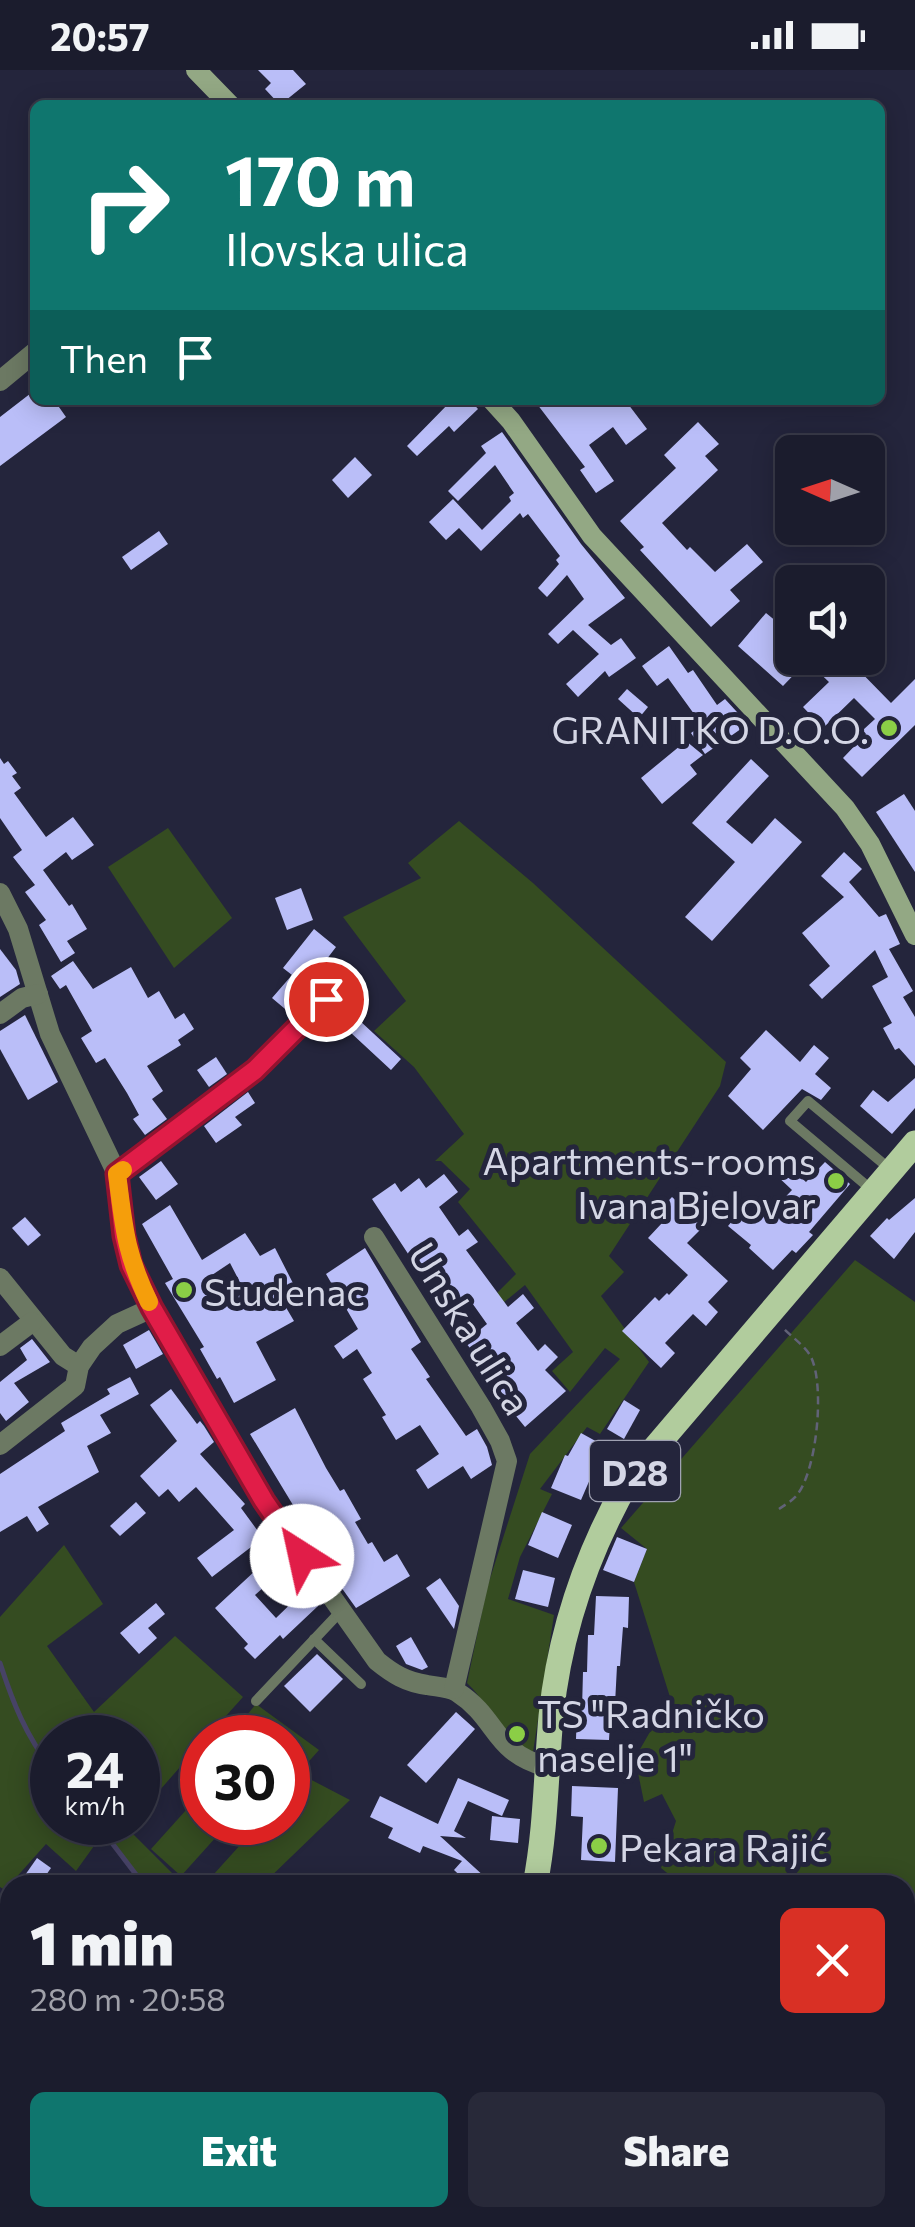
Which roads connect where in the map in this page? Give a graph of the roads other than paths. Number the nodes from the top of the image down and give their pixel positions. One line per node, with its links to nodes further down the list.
1 (196, 70): 2 (main road)
2 (225, 100)
3 (30, 356): 4 (street)
4 (0, 381)
5 (497, 405): 7 (main road)
6 (0, 894): 8 (street)
7 (915, 935)
8 (38, 994): 10 (street); 13 (street)
9 (326, 999): 13 (street)
10 (0, 1014)
11 (915, 1143): 12 (main road, D28)
12 (892, 1170): 14 (main road, D28); 14 (lane)
13 (117, 1174): 17 (street)
14 (873, 1191): 27 (main road, D28)
15 (374, 1237): 25 (street, Unska ulica)
16 (0, 1278): 18 (street)
17 (152, 1308): 20 (street); 22 (street)
18 (32, 1322): 19 (street); 20 (street)
19 (0, 1346)
20 (79, 1366): 21 (street)
21 (0, 1446)
22 (342, 1610): 23 (lane); 25 (street)
23 (314, 1639): 24 (lane); 26 (lane)
24 (361, 1684)
25 (454, 1689): 27 (street)
26 (256, 1701)
27 (547, 1767): 28 (main road, D28)
28 (536, 1875)

